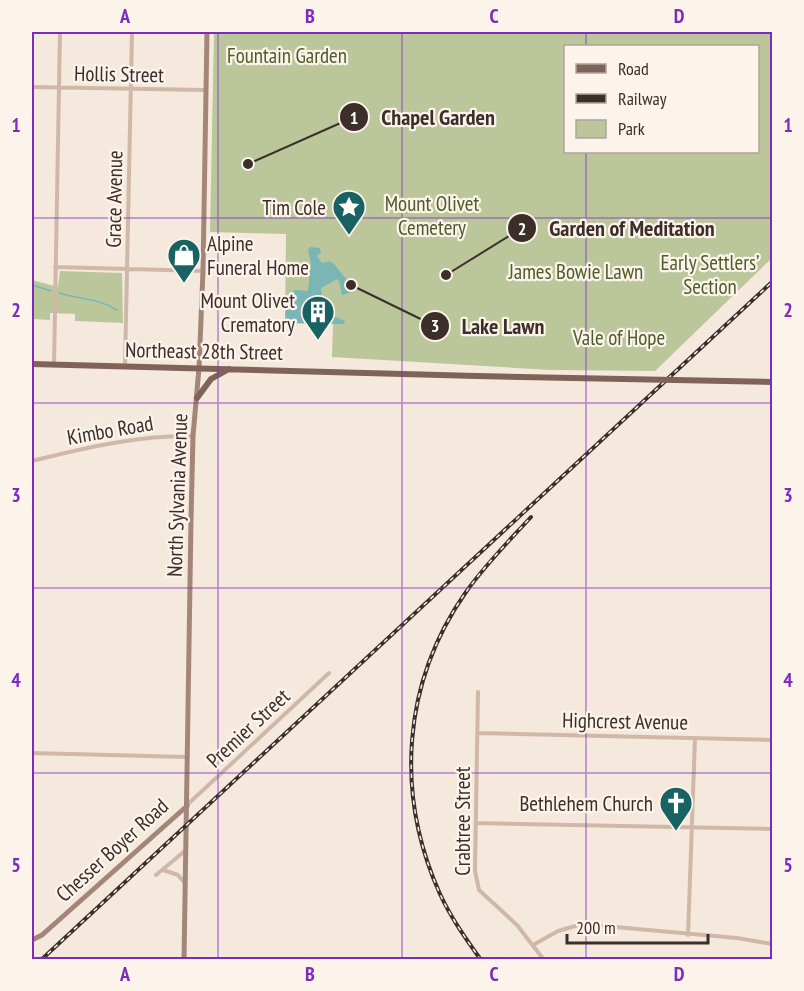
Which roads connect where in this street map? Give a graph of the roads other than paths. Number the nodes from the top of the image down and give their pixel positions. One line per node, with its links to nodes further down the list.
1 (60, 32): 5 (street)
2 (132, 32): 6 (street, Grace Avenue)
3 (207, 32): 7 (main road, North Sylvania Avenue)
4 (32, 87): 5 (street, Hollis Street)
5 (59, 87): 6 (street, Hollis Street); 8 (street)
6 (130, 89): 7 (street, Hollis Street); 9 (street, Grace Avenue)
7 (205, 90): 10 (main road, North Sylvania Avenue)
8 (55, 267): 9 (street); 12 (street)
9 (128, 269): 10 (street); 13 (street, Grace Avenue)
10 (203, 271): 14 (main road, North Sylvania Avenue)
11 (32, 364): 12 (main road, Northeast 28th Street)
12 (54, 365): 13 (main road, Northeast 28th Street)
13 (125, 366): 14 (main road, Northeast 28th Street)
14 (200, 368): 15 (main road, Northeast 28th Street); 17 (main road, North Sylvania Avenue)
15 (231, 368): 16 (main road, Northeast 28th Street, bridge); 17 (main road)
16 (772, 382)
17 (196, 398): 18 (main road, North Sylvania Avenue)
18 (194, 436): 19 (street, Kimbo Road); 26 (main road, North Sylvania Avenue)
19 (32, 461)
20 (329, 673): 27 (street, Premier Street)
21 (478, 692): 22 (street, Crabtree Street)
22 (477, 733): 23 (street, Highcrest Avenue); 28 (street, Crabtree Street)
23 (695, 738): 24 (street, Highcrest Avenue); 29 (street)
24 (772, 740)
25 (32, 753): 26 (street, Premier Street)
26 (187, 757): 27 (main road, North Sylvania Avenue)
27 (187, 806): 31 (main road, North Sylvania Avenue); 36 (main road, Chesser Boyer Road)
28 (476, 823): 29 (street); 38 (street, Crabtree Street)
29 (692, 827): 30 (street); 35 (street)
30 (772, 829)
31 (186, 849): 32 (street); 34 (main road, North Sylvania Avenue)
32 (163, 870): 33 (street); 34 (street)
33 (156, 875)
34 (186, 885): 39 (main road, North Sylvania Avenue)
35 (688, 934): 37 (street); 38 (street)
36 (32, 940)
37 (772, 944)
38 (533, 945): 40 (street, Crabtree Street)
39 (184, 960)
40 (544, 960)

